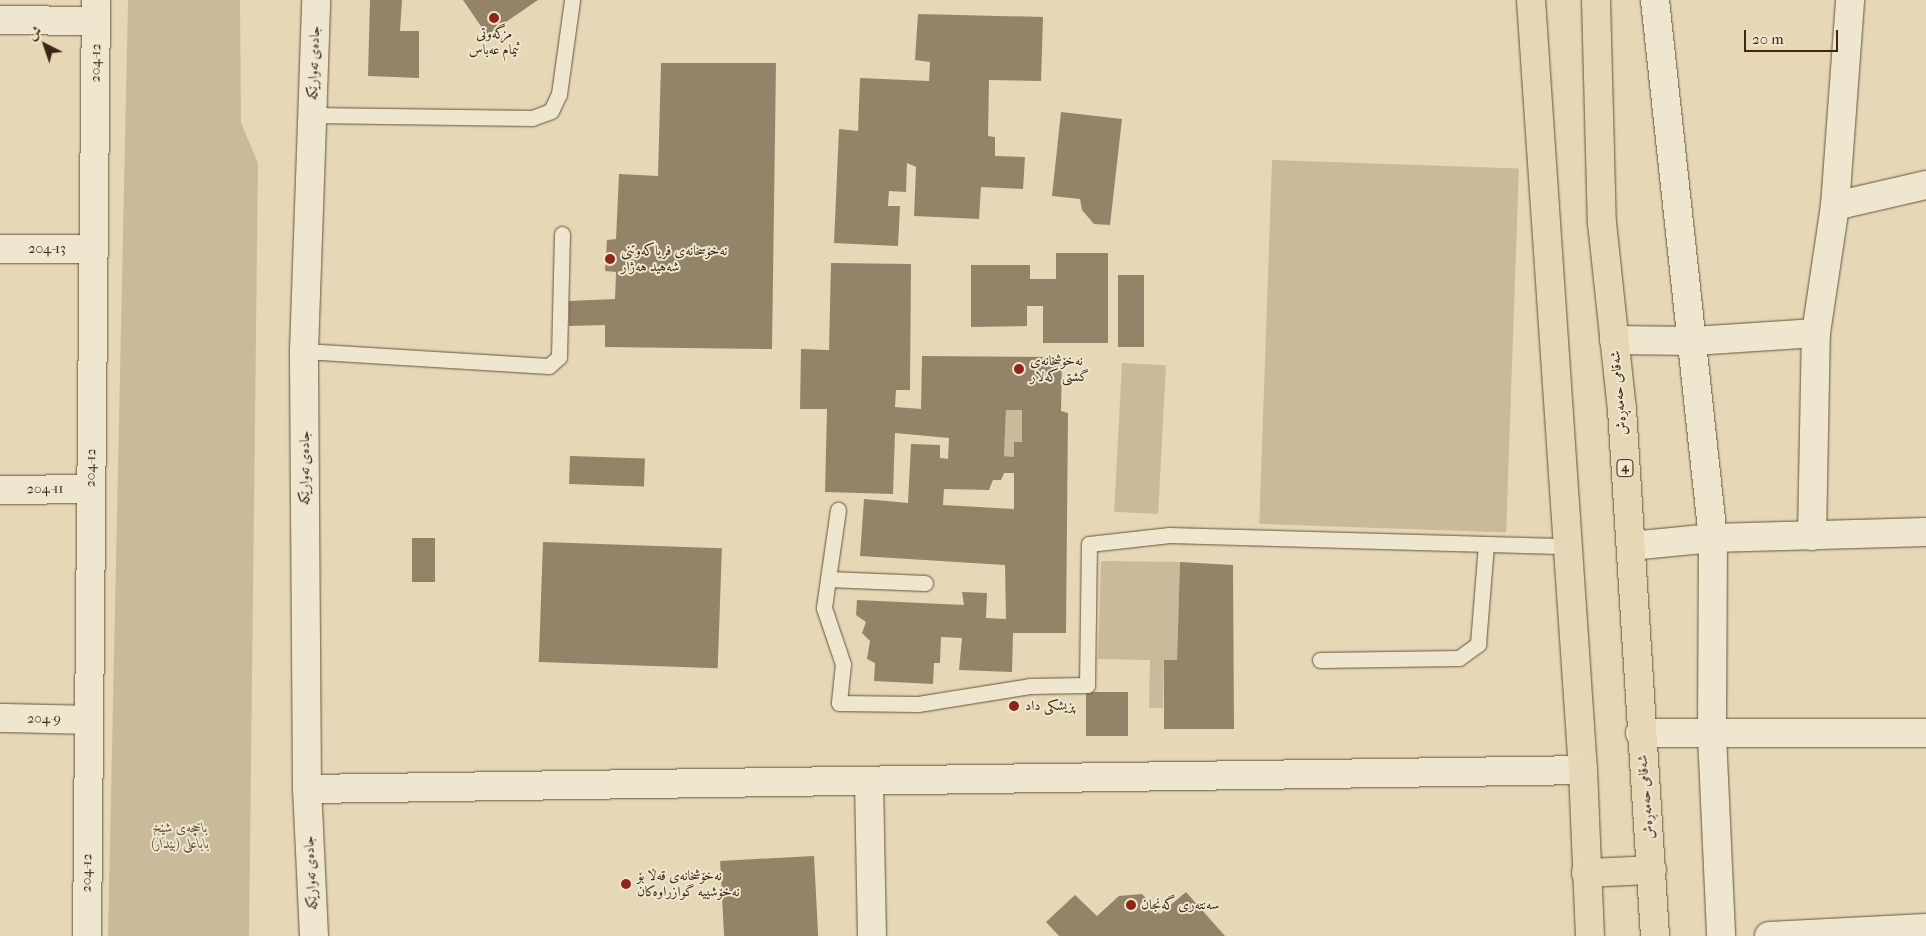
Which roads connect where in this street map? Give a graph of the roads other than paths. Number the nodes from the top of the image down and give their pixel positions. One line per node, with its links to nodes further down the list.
1 (316, 0): 9 (street, جادەی تەوارێکە)
2 (572, 0): 9 (lane)
3 (1531, 0): 26 (highway)
4 (1596, 0): 16 (highway, شەقامی حەمەڕەش / 4)
5 (1655, 0): 17 (street)
6 (1850, 0): 11 (street)
7 (96, 10): 8 (street); 14 (street, 204-12)
8 (0, 20)
9 (312, 115): 18 (street, جادەی تەوارێکە)
10 (1926, 185): 11 (street)
11 (1835, 206): 15 (street)
12 (562, 234): 18 (lane)
13 (0, 248): 14 (street, 204-13)
14 (94, 249): 19 (street, 204-12)
15 (1816, 333): 17 (street); 23 (street)
16 (1614, 340): 17 (street); 27 (highway, شەقامی حەمەڕەش / 4)
17 (1694, 341): 24 (street)
18 (304, 351): 38 (street, جادەی تەوارێکە)
19 (91, 489): 20 (street, 204-11); 32 (street, 204-12)
20 (0, 490)
21 (838, 510): 28 (lane)
22 (1926, 532): 23 (street)
23 (1812, 536): 24 (street)
24 (1713, 538): 27 (street); 35 (street)
25 (1486, 544): 26 (lane); 28 (lane); 30 (lane)
26 (1568, 546): 36 (highway)
27 (1631, 546): 34 (highway, شەقامی حەمەڕەش / 4)
28 (828, 579): 29 (lane)
29 (925, 583)
30 (1320, 660)
31 (0, 718): 32 (street, 204-9)
32 (89, 720): 42 (street, 204-12)
33 (1926, 732): 35 (street)
34 (1640, 733): 35 (street); 39 (highway, شەقامی حەمەڕەش / 4)
35 (1712, 735): 47 (street)
36 (1583, 770): 37 (street); 40 (highway)
37 (869, 781): 38 (street); 44 (street)
38 (307, 789): 43 (street, جادەی تەوارێکە)
39 (1652, 870): 40 (highway); 46 (highway, شەقامی حەمەڕەش / 4)
40 (1586, 873): 45 (highway)
41 (1926, 928): 48 (street)
42 (86, 936)
43 (314, 936)
44 (872, 936)
45 (1590, 936)
46 (1655, 936)
47 (1721, 936)
48 (1770, 936)

